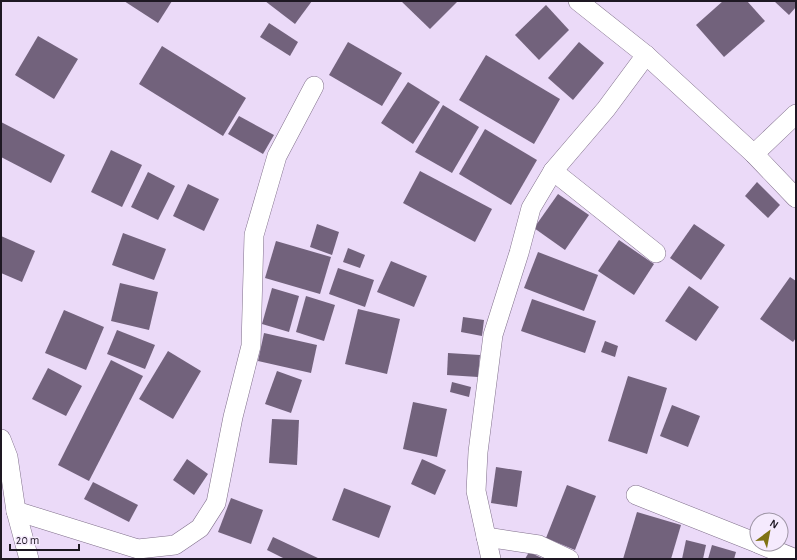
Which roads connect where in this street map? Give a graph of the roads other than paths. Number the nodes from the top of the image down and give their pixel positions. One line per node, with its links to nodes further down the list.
1 (578, 1): 2 (street)
2 (646, 55): 5 (street); 6 (street)
3 (314, 86): 11 (street)
4 (796, 114): 5 (street)
5 (754, 154): 7 (street)
6 (553, 171): 8 (street); 12 (street)
7 (796, 198)
8 (656, 253)
9 (1, 439): 11 (street)
10 (636, 494): 13 (street)
11 (16, 511): 15 (street)
12 (486, 537): 16 (street); 17 (street)
13 (749, 540)
14 (778, 552): 18 (street)
15 (29, 559)
16 (490, 559)
17 (569, 559)
18 (796, 559)

